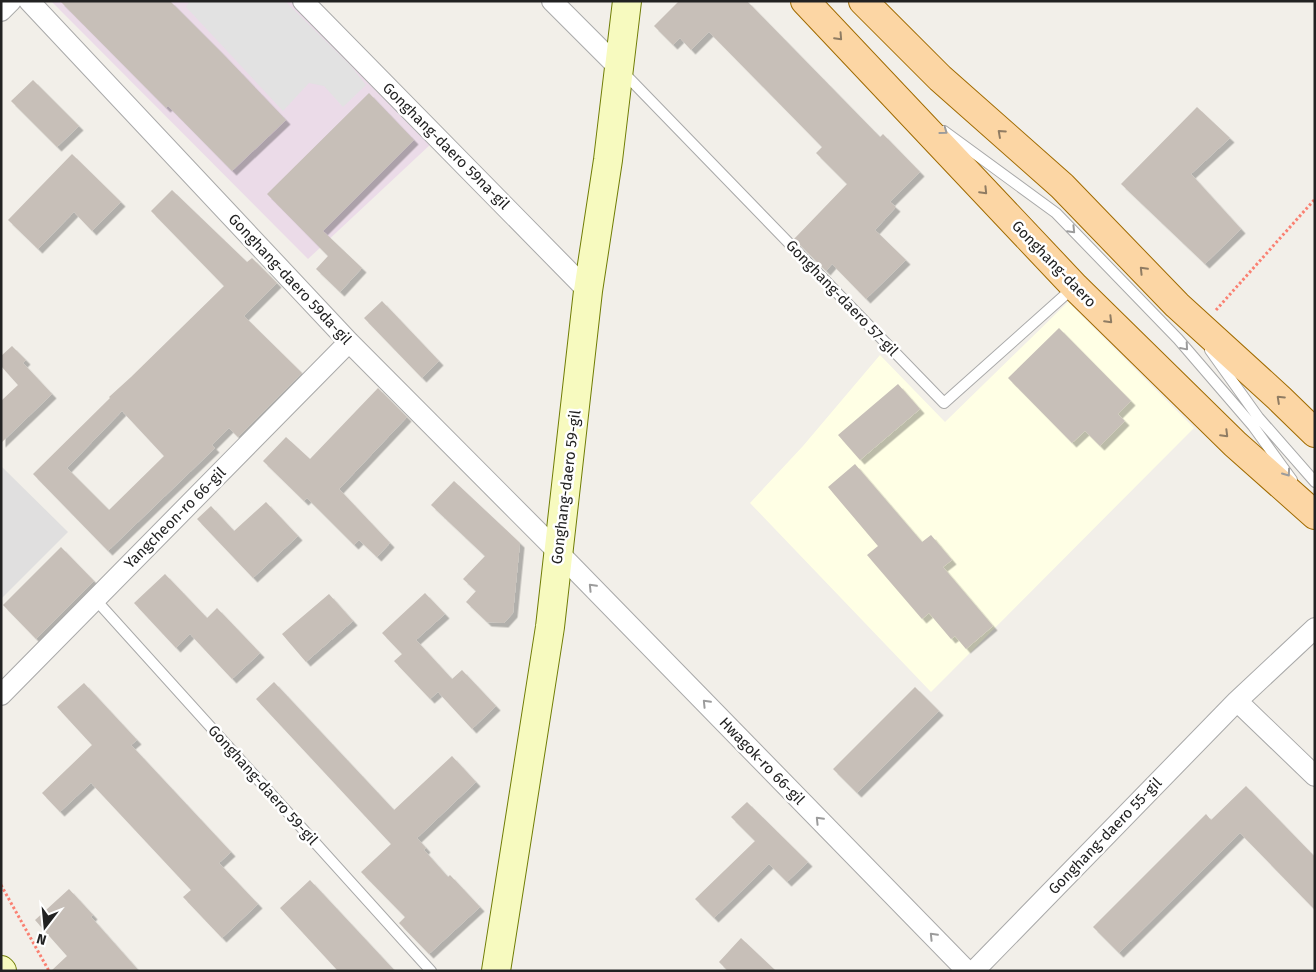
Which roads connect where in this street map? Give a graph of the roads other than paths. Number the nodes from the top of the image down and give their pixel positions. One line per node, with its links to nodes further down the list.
1 (11, 1): 8 (street)
2 (29, 1): 14 (street, Gonghang-daero 59da-gil)
3 (303, 1): 12 (street, Gonghang-daero 59na-gil)
4 (552, 1): 9 (street)
5 (627, 1): 9 (main road, Gonghang-daero 59-gil)
6 (805, 1): 10 (main road, Gonghang-daero, one-way to 10)
7 (864, 2): 13 (main road, one-way to 7)
8 (1, 11)
9 (619, 68): 11 (lane, Gonghang-daero 57-gil); 12 (main road, Gonghang-daero 59-gil)
10 (890, 92): 11 (main road, Gonghang-daero, one-way to 11); 17 (lane, one-way to 17)
11 (1075, 287): 17 (main road, Gonghang-daero, one-way to 17)
12 (588, 292): 18 (main road, Gonghang-daero 59-gil)
13 (1177, 305): 15 (main road, one-way to 13); 16 (lane)
14 (349, 342): 18 (street, Gonghang-daero 59da-gil); 19 (street, Yangcheon-ro 66-gil)
15 (1315, 433)
16 (1315, 482)
17 (1315, 513)
18 (558, 552): 25 (main road, Gonghang-daero 59-gil); 26 (street, Hwagok-ro 66-gil, one-way to 18)
19 (95, 600): 21 (street, Yangcheon-ro 66-gil); 24 (lane, Gonghang-daero 59-gil)
20 (1315, 628): 22 (street, Gonghang-daero 55-gil)
21 (1, 695)
22 (1237, 701): 23 (street); 27 (street, Gonghang-daero 55-gil)
23 (1315, 776)
24 (431, 971)
25 (496, 971)
26 (967, 971)
27 (974, 971)

